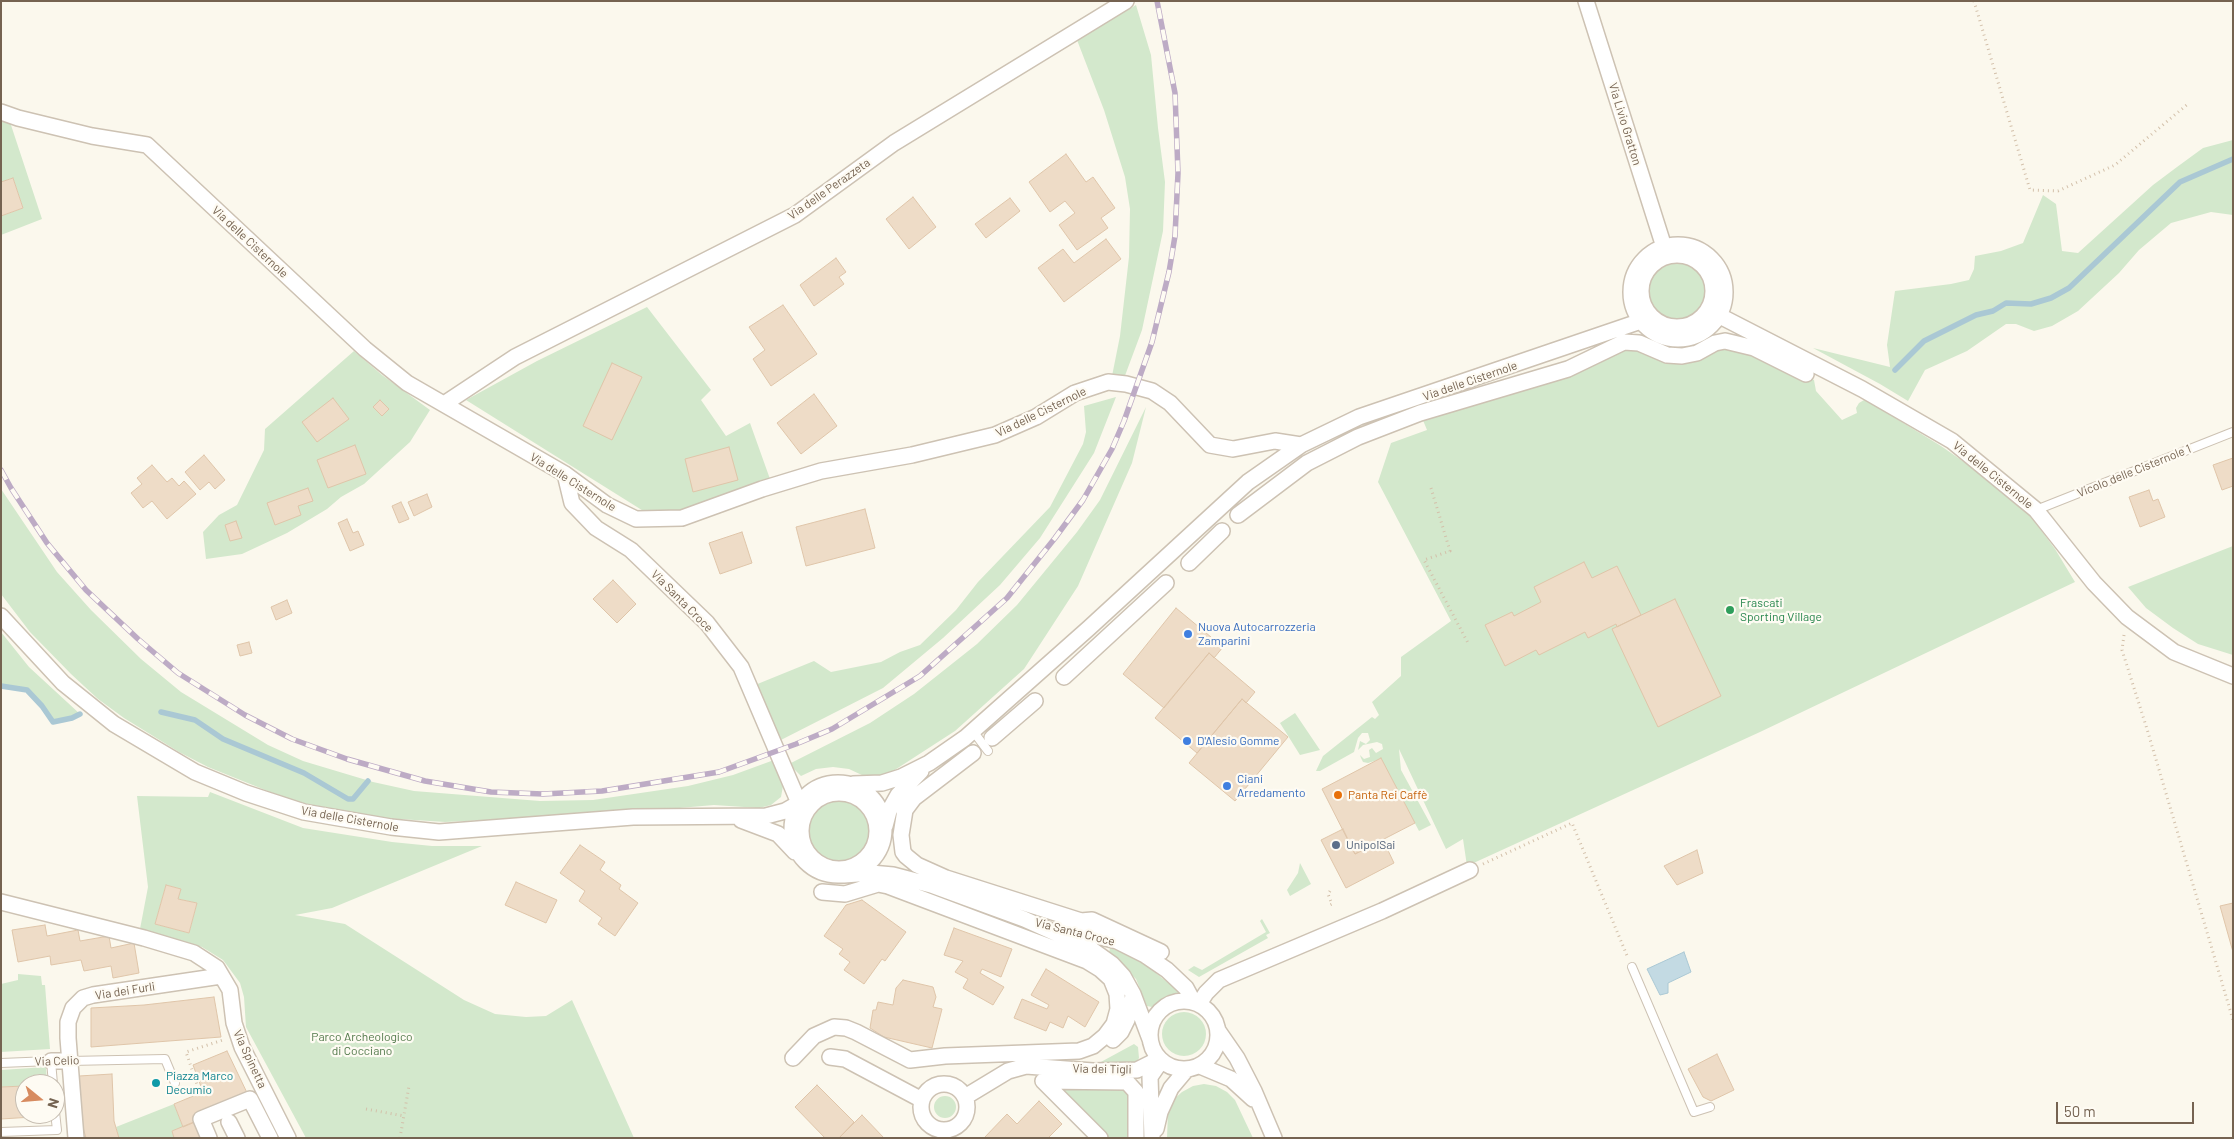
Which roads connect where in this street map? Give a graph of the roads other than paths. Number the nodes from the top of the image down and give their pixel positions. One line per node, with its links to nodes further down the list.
1 (1126, 1): 8 (street, Via delle Perazzeta)
2 (1586, 1): 4 (street, Via Livio Gratton)
3 (1, 112): 8 (street, Via delle Cisternole)
4 (1664, 247): 5 (street); 6 (street)
5 (1718, 315): 6 (street); 12 (street, Via delle Cisternole)
6 (1647, 320): 6 (street); 10 (street, Via delle Cisternole)
7 (1806, 374): 13 (street)
8 (444, 404): 11 (street, Via delle Cisternole)
9 (2233, 432): 12 (lane, Vicolo delle Cisternole 1)
10 (1301, 445): 11 (street, Via delle Cisternole); 21 (street, Via delle Cisternole)
11 (565, 474): 25 (street, Via Santa Croce)
12 (2036, 510): 18 (street, Via delle Cisternole)
13 (1238, 515)
14 (1222, 532): 15 (street)
15 (1189, 563)
16 (1166, 583): 19 (street)
17 (1, 616): 26 (street, Via delle Cisternole)
18 (2233, 676)
19 (1064, 677)
20 (1035, 701): 22 (street)
21 (973, 731): 22 (lane); 23 (street, Via delle Cisternole)
22 (984, 748): 35 (street)
23 (929, 763): 24 (street, Via delle Cisternole); 27 (street, Via delle Cisternole)
24 (853, 784): 25 (street, Via delle Cisternole); 27 (street, Via Santa Croce)
25 (799, 803): 26 (street, Via delle Cisternole); 28 (street)
26 (731, 817): 28 (street, Via delle Cisternole)
27 (884, 829): 30 (street, Via delle Cisternole); 31 (street, Via Santa Croce)
28 (809, 860): 28 (street); 30 (street, Via Santa Croce)
29 (1470, 870): 39 (street)
30 (844, 875): 31 (street, Via Santa Croce)
31 (930, 885): 34 (street, Via Santa Croce)
32 (822, 892): 43 (street)
33 (1, 902): 37 (street, Via Spinetta)
34 (1024, 919): 38 (street, Via Santa Croce); 39 (street, Via Santa Croce)
35 (1161, 952)
36 (1632, 968): 54 (lane)
37 (221, 976): 46 (street, Via dei Furli); 64 (street, Via Spinetta)
38 (1133, 994): 41 (street, Via Santa Croce); 48 (street, Via dei Tigli)
39 (1196, 1002): 40 (street); 41 (street)
40 (1219, 1032): 49 (street); 55 (street)
41 (1150, 1038): 44 (street)
42 (830, 1056): 53 (street)
43 (793, 1058)
44 (1160, 1060): 48 (street, Via dei Tigli); 49 (street); 67 (street)
45 (51, 1061): 46 (street, Via Celio); 47 (lane, Via Celio); 50 (lane)
46 (70, 1061): 51 (lane, Via Celio); 60 (street, Via dei Furli)
47 (1, 1063)
48 (1043, 1066): 52 (street, Via dei Tigli)
49 (1194, 1068): 55 (street); 67 (street)
50 (52, 1074)
51 (175, 1083)
52 (964, 1097): 53 (street); 59 (street)
53 (922, 1100): 59 (street)
54 (1710, 1107)
55 (1264, 1116): 68 (street)
56 (230, 1122): 62 (street)
57 (56, 1124): 58 (lane)
58 (1, 1132)
59 (947, 1134)
60 (76, 1138)
61 (209, 1138): 63 (street)
62 (237, 1138)
63 (270, 1138)
64 (288, 1138)
65 (1100, 1138): 66 (street)
66 (1136, 1138)
67 (1153, 1138)
68 (1274, 1138)

